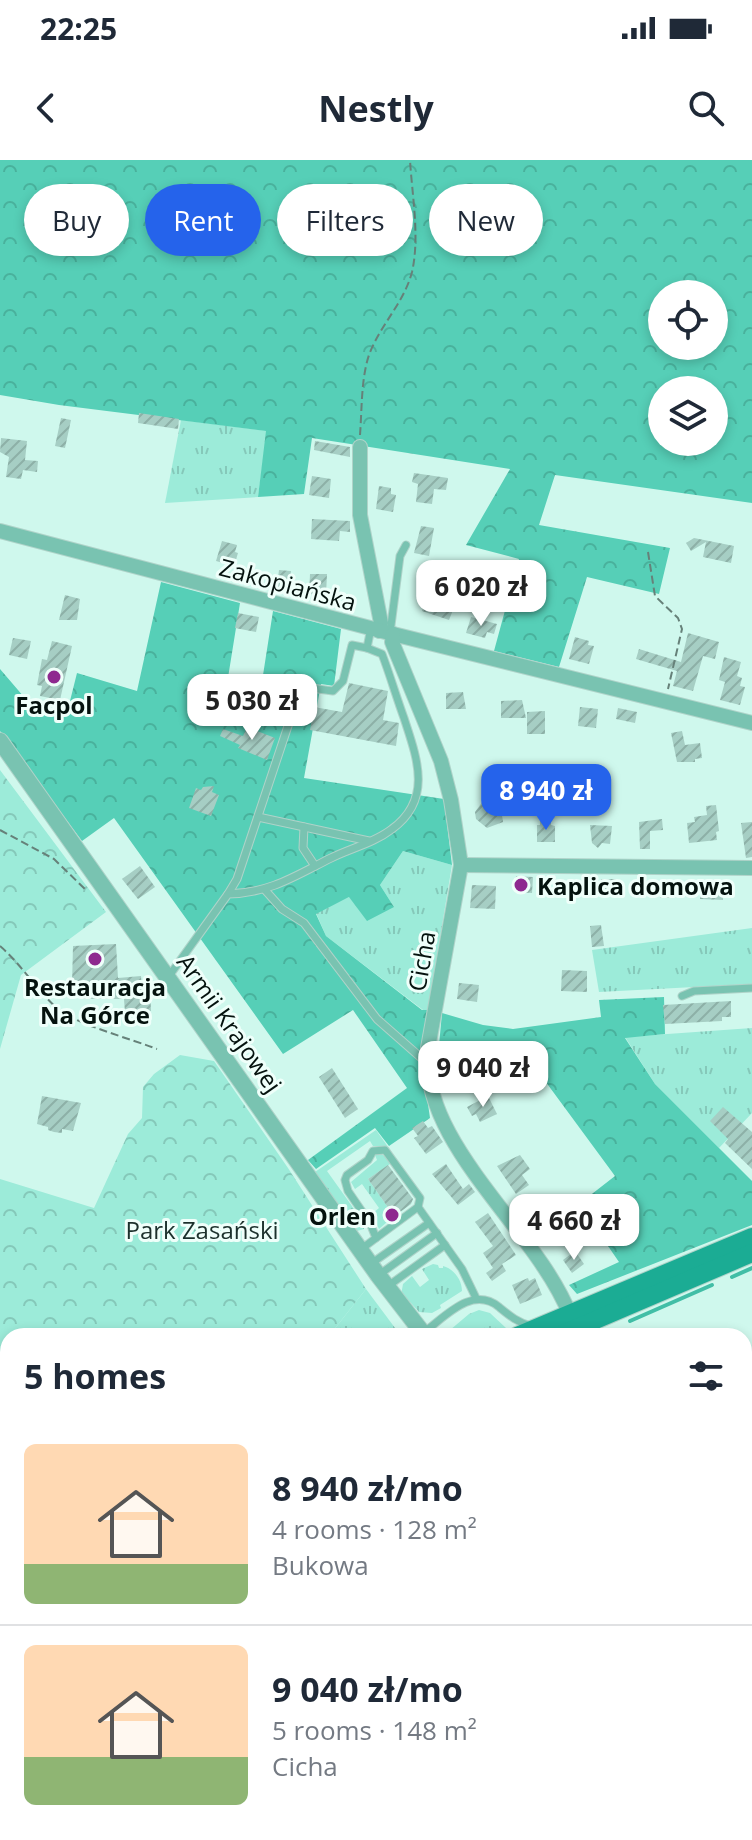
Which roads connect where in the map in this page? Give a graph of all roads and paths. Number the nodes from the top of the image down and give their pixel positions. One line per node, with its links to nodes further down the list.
1 (410, 160): 2 (path)
2 (360, 447): 6 (street, Cicha)
3 (0, 531): 6 (street, Zakopiańska)
4 (406, 545): 6 (lane)
5 (648, 552): 8 (path)
6 (383, 632): 7 (lane); 8 (street, Zakopiańska); 15 (street, Cicha)
7 (367, 648): 11 (lane); 14 (lane)
8 (665, 701): 9 (street, Zakopiańska)
9 (752, 723)
10 (0, 741): 22 (street, Armii Krajowej)
11 (258, 817): 12 (lane); 19 (lane)
12 (304, 827): 14 (lane); 16 (lane)
13 (0, 830): 20 (path)
14 (370, 842): 16 (lane)
15 (461, 865): 17 (street); 26 (street, Cicha)
16 (315, 866): 18 (lane)
17 (752, 868)
18 (265, 890): 19 (lane); 26 (lane)
19 (228, 894): 22 (lane)
20 (92, 895)
21 (0, 946): 25 (path)
22 (168, 977): 33 (street, Armii Krajowej)
23 (752, 988): 24 (lane)
24 (682, 996)
25 (157, 1049)
26 (427, 1063): 37 (street, Cicha)
27 (418, 1207): 28 (lane); 31 (lane); 31 (lane)
28 (429, 1223): 29 (lane); 35 (lane)
29 (437, 1233): 32 (lane); 35 (lane)
30 (752, 1237): 37 (main road)
31 (376, 1238): 33 (lane)
32 (445, 1245): 35 (lane); 36 (lane)
33 (360, 1250): 35 (street, Armii Krajowej)
34 (752, 1253): 41 (main road)
35 (378, 1276): 38 (street, Armii Krajowej)
36 (476, 1298): 39 (lane); 40 (lane)
37 (570, 1315): 40 (main road)
38 (432, 1328)
39 (445, 1328)
40 (537, 1328)
41 (577, 1328)

